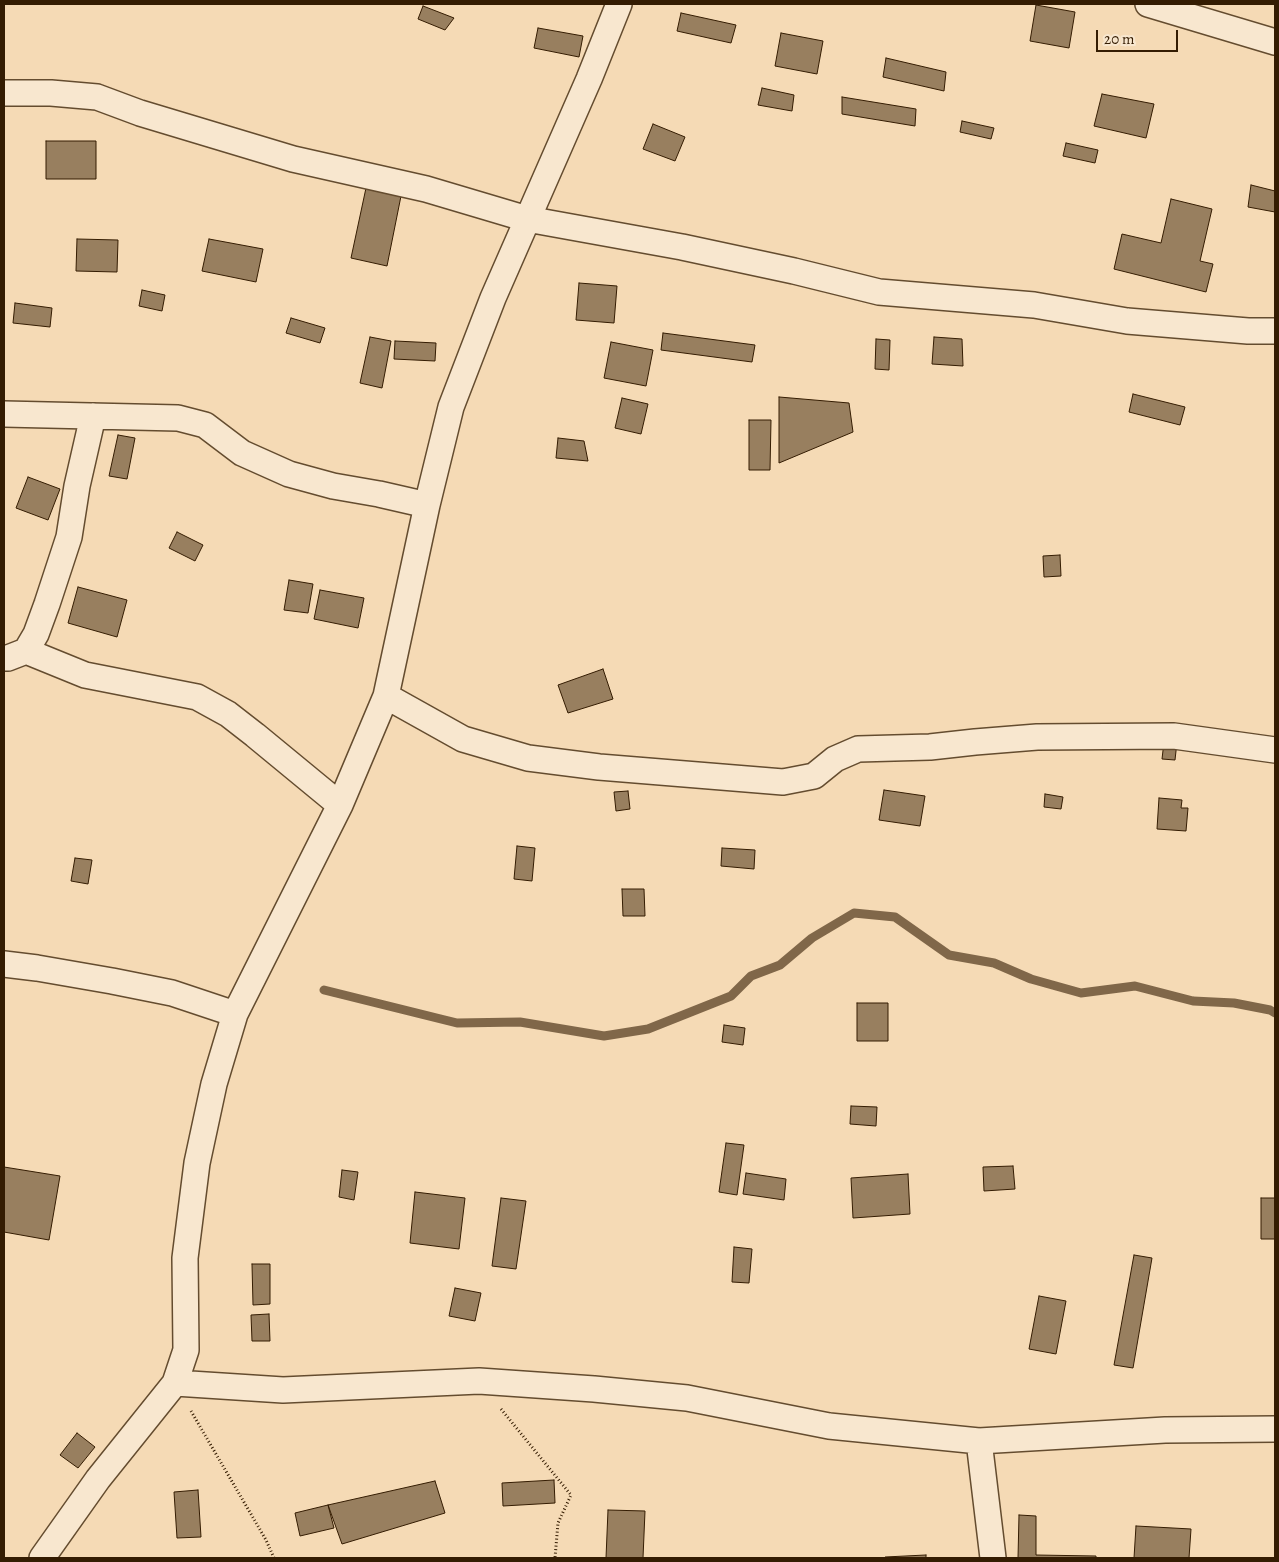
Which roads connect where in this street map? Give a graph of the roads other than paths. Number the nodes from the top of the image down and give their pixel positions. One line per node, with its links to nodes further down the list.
1 (619, 4): 5 (street)
2 (1148, 4): 3 (street)
3 (1275, 42)
4 (4, 93): 5 (street)
5 (526, 219): 6 (street); 9 (street)
6 (1275, 331)
7 (4, 414): 8 (street)
8 (93, 416): 9 (street); 10 (street)
9 (427, 504): 11 (street)
10 (15, 654): 13 (street)
11 (386, 696): 12 (street); 13 (street)
12 (1275, 750)
13 (340, 805): 15 (street)
14 (4, 964): 15 (street)
15 (235, 1014): 16 (street)
16 (175, 1383): 18 (street); 19 (street)
17 (1275, 1429): 18 (street)
18 (979, 1441): 20 (street)
19 (42, 1558)
20 (993, 1558)

